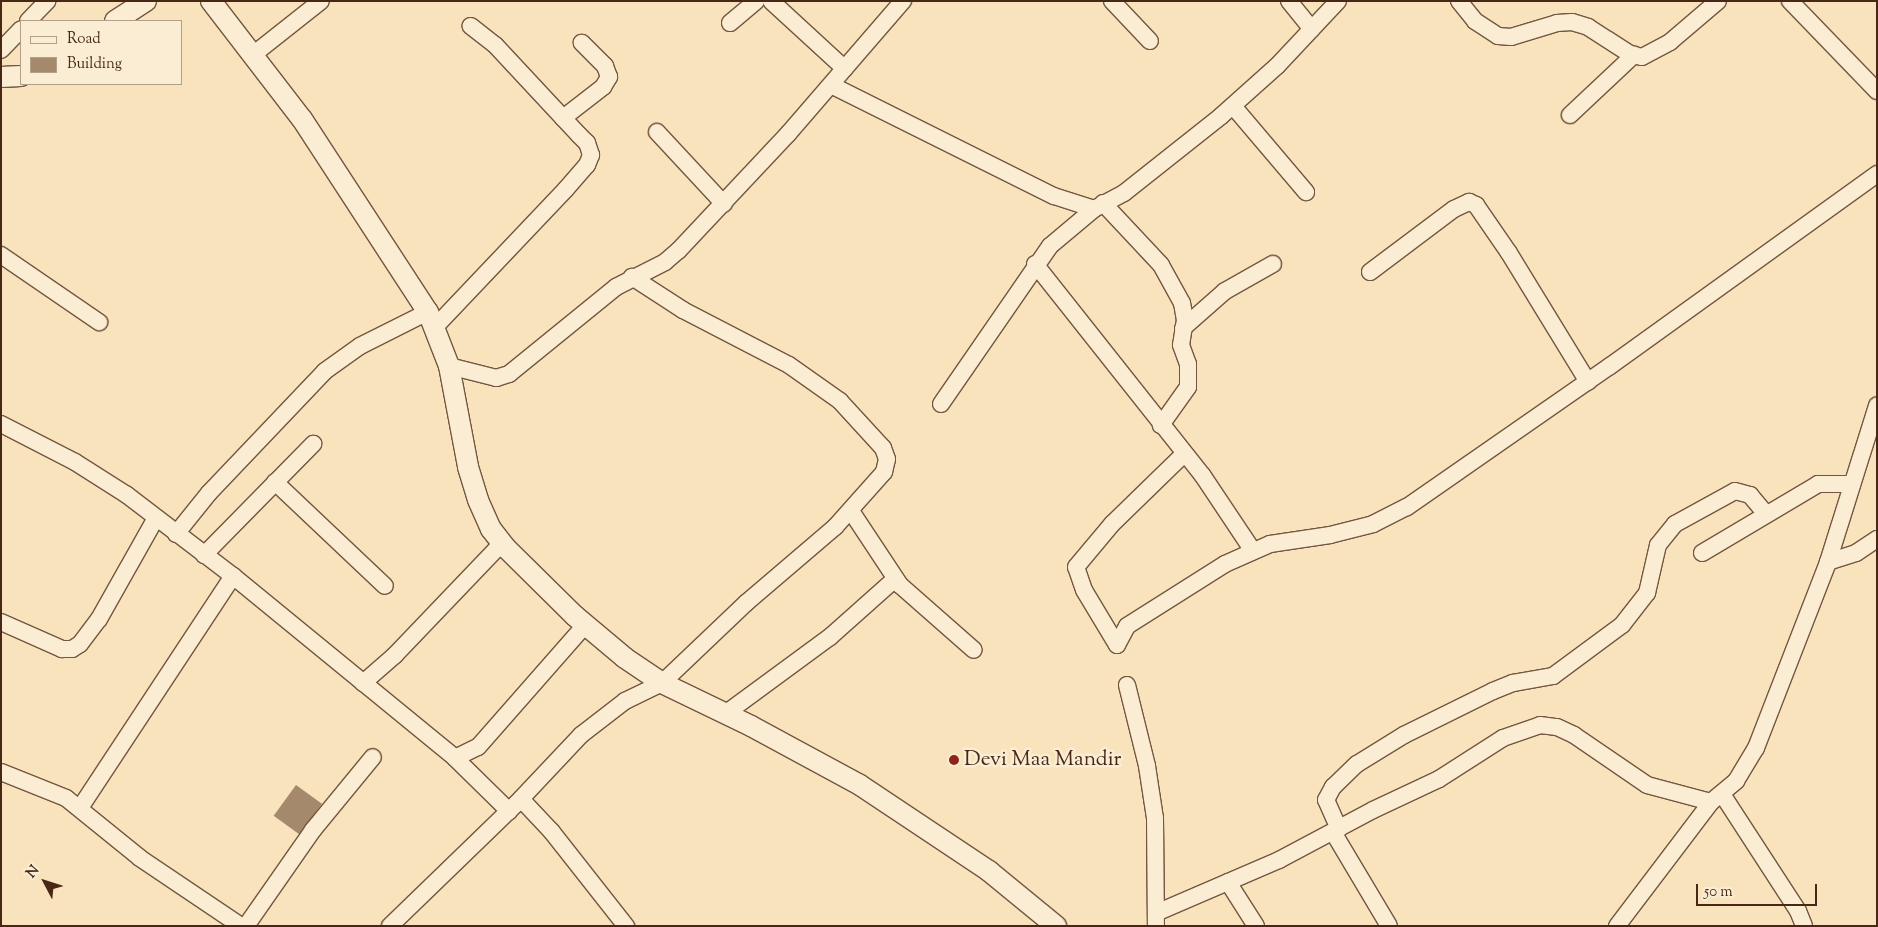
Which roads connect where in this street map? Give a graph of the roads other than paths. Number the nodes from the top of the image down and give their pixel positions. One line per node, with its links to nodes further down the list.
1 (47, 1): 14 (street)
2 (146, 1): 15 (street)
3 (211, 1): 23 (street)
4 (321, 1): 23 (street)
5 (756, 1): 16 (street)
6 (771, 1): 25 (street)
7 (902, 1): 25 (street)
8 (1112, 1): 20 (street)
9 (1289, 1): 18 (street)
10 (1338, 1): 18 (street)
11 (1459, 1): 24 (street)
12 (1718, 1): 24 (street)
13 (1790, 1): 29 (street)
14 (29, 20)
15 (118, 20)
16 (730, 23)
17 (472, 26): 32 (street)
18 (1312, 29): 30 (street)
19 (20, 30): 22 (street)
20 (1150, 41)
21 (582, 43): 32 (street)
22 (1, 50)
23 (254, 54): 43 (street)
24 (1634, 55): 31 (street)
25 (845, 69): 28 (street)
26 (20, 76): 27 (street)
27 (1, 77)
28 (830, 85): 36 (street); 37 (street)
29 (1877, 90)
30 (1233, 106): 35 (street); 37 (street)
31 (1570, 115)
32 (563, 118): 43 (street)
33 (657, 132): 36 (street)
34 (1877, 174): 47 (street)
35 (1306, 192)
36 (724, 204): 42 (street)
37 (1099, 206): 39 (street); 45 (street)
38 (1, 256): 44 (street)
39 (1035, 264): 48 (street); 51 (street)
40 (1274, 264): 45 (street)
41 (1370, 272): 47 (street)
42 (632, 277): 46 (street); 56 (street)
43 (431, 319): 46 (street); 59 (street)
44 (99, 322)
45 (1183, 328): 51 (street)
46 (449, 366): 61 (street)
47 (1588, 382): 62 (street)
48 (941, 404)
49 (1877, 406): 55 (street)
50 (1, 424): 58 (street)
51 (1161, 425): 53 (street)
52 (313, 444): 54 (street)
53 (1184, 454): 62 (street); 62 (street)
54 (275, 482): 64 (street); 68 (street)
55 (1852, 484): 57 (street); 65 (street)
56 (851, 511): 67 (street); 73 (street)
57 (1766, 514): 63 (street); 83 (street)
58 (156, 518): 59 (street); 69 (street)
59 (176, 534): 64 (street)
60 (1877, 540): 65 (street)
61 (502, 543): 70 (street); 72 (street)
62 (1253, 551)
63 (1702, 553)
64 (204, 556): 66 (street)
65 (1828, 562): 79 (street)
66 (233, 576): 72 (street); 81 (street)
67 (895, 579): 71 (street); 75 (street)
68 (385, 586)
69 (1, 622)
70 (585, 625): 73 (street); 77 (street)
71 (974, 650)
72 (363, 683): 77 (street)
73 (662, 684): 75 (street); 80 (street)
74 (1127, 685): 85 (street)
75 (725, 714): 90 (street)
76 (372, 757): 87 (street)
77 (455, 758): 82 (street)
78 (1, 772): 81 (street)
79 (1716, 798): 83 (street); 93 (street); 94 (street)
80 (521, 799): 82 (street); 89 (street)
81 (80, 808): 86 (street)
82 (509, 811): 88 (street)
83 (1336, 831): 84 (street); 92 (street)
84 (1228, 882): 85 (street); 91 (street)
85 (1156, 919)
86 (240, 926)
87 (246, 926)
88 (390, 926)
89 (626, 926)
90 (1056, 926)
91 (1256, 926)
92 (1389, 926)
93 (1617, 926)
94 (1804, 926)

